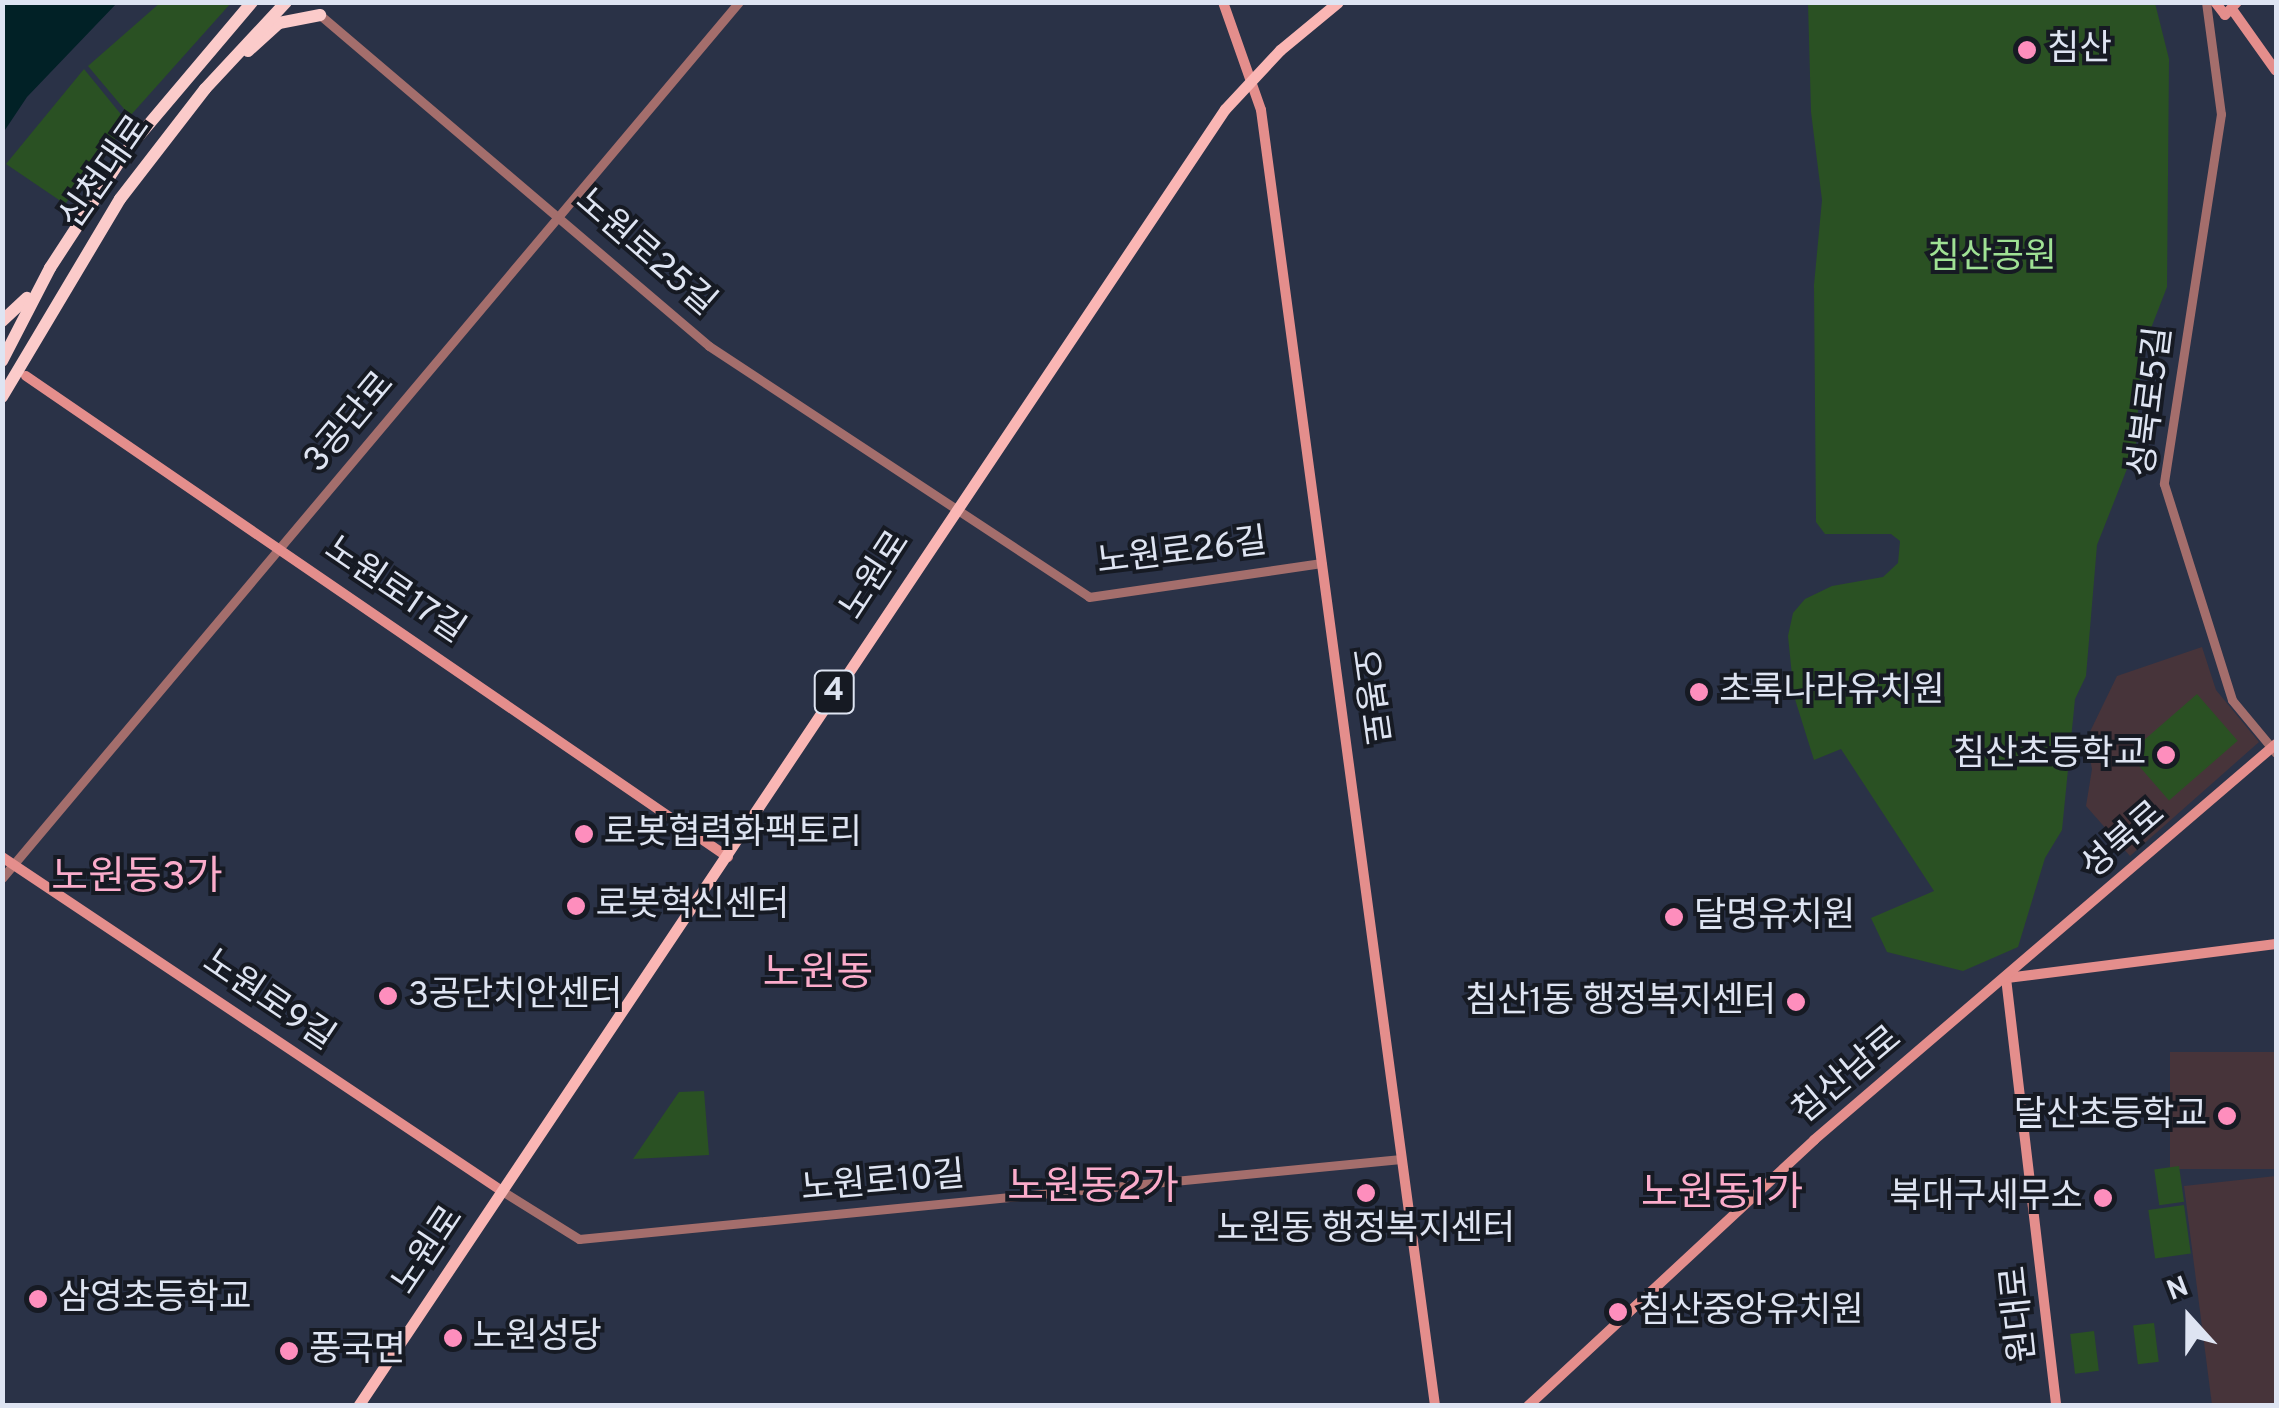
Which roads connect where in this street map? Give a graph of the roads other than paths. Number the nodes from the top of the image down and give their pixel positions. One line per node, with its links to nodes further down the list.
1 (252, 2): 15 (highway, 신천대로)
2 (286, 2): 13 (highway, 신천대로)
3 (739, 2): 14 (street, 3공단로)
4 (1222, 2): 12 (main road, 오봉로)
5 (1338, 2): 12 (main road, 노원로 / 4)
6 (2206, 2): 10 (street)
7 (2216, 7): 8 (main road); 10 (street)
8 (2235, 7): 11 (main road)
9 (320, 15): 13 (highway); 14 (street, 노원로25길)
10 (2214, 42): 23 (street, 성북로5길)
11 (2276, 71)
12 (1252, 80): 20 (main road, 노원로 / 4); 22 (main road, 오봉로)
13 (204, 90): 19 (highway, 신천대로)
14 (558, 212): 20 (street, 노원로25길); 21 (street, 3공단로)
15 (50, 268): 16 (highway); 17 (highway, 신천대로)
16 (2, 321)
17 (2, 361)
18 (26, 376): 21 (main road, 노원로17길)
19 (2, 397)
20 (954, 507): 22 (street, 노원로26길); 25 (main road, 노원로 / 4)
21 (282, 548): 25 (main road, 노원로17길); 26 (street, 3공단로)
22 (1322, 564): 30 (main road, 오봉로)
23 (2275, 748): 29 (main road, 성북로)
24 (2, 857): 26 (main road, 노원로9길)
25 (728, 857): 31 (main road, 노원로 / 4)
26 (14, 864): 27 (street, 3공단로); 31 (main road, 노원로9길)
27 (2, 878)
28 (2276, 944): 29 (main road)
29 (2006, 978): 34 (main road, 침산남로); 35 (main road, 원대로)
30 (1401, 1159): 31 (street, 노원로10길); 33 (main road, 오봉로)
31 (502, 1191): 32 (main road, 노원로 / 4)
32 (358, 1406)
33 (1435, 1406)
34 (1528, 1406)
35 (2056, 1406)

